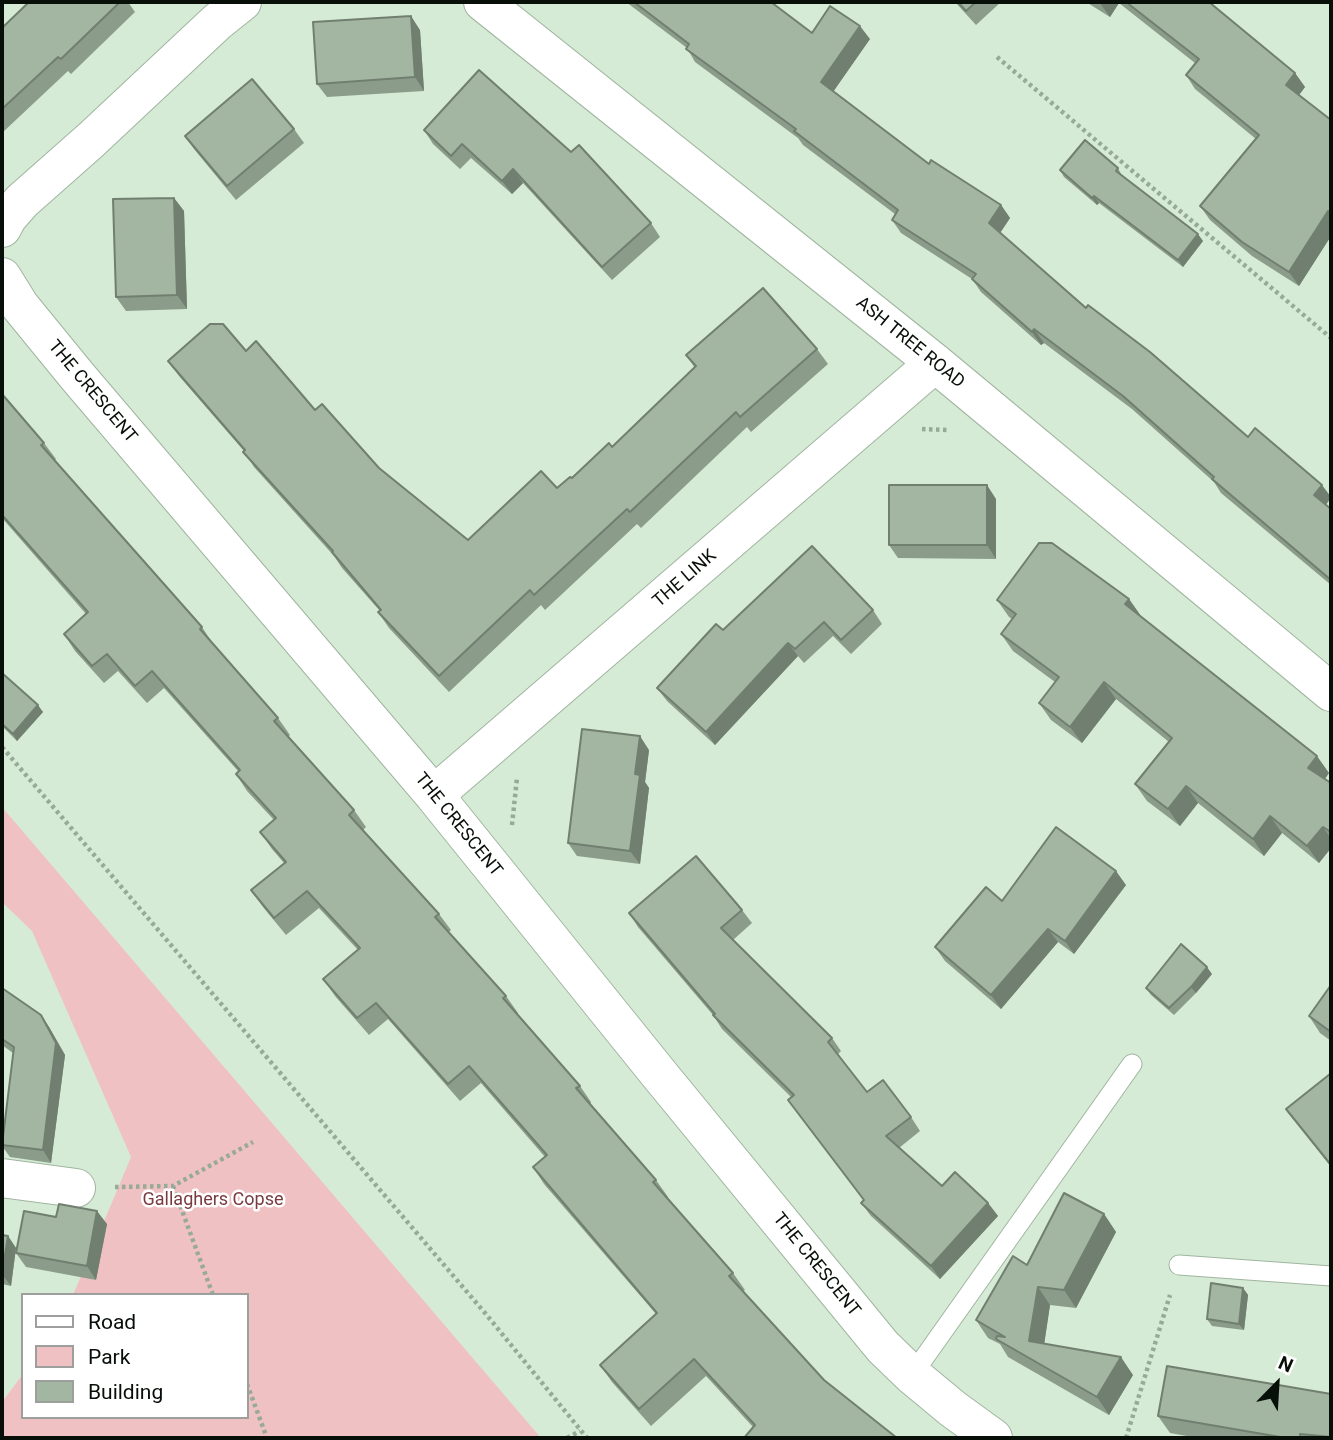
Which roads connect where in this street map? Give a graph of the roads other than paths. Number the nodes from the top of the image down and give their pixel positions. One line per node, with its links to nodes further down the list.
1 (483, 2): 5 (street, ASH TREE ROAD)
2 (220, 8): 3 (street)
3 (2, 228)
4 (2, 277): 7 (street, THE CRESCENT)
5 (935, 363): 6 (street, ASH TREE ROAD); 7 (street, THE LINK)
6 (1331, 692)
7 (434, 795): 13 (street, THE CRESCENT)
8 (1132, 1064): 13 (lane)
9 (2, 1178): 10 (street)
10 (76, 1188)
11 (1179, 1265): 12 (lane)
12 (1331, 1276)
13 (912, 1375): 14 (street, THE CRESCENT)
14 (993, 1438)

